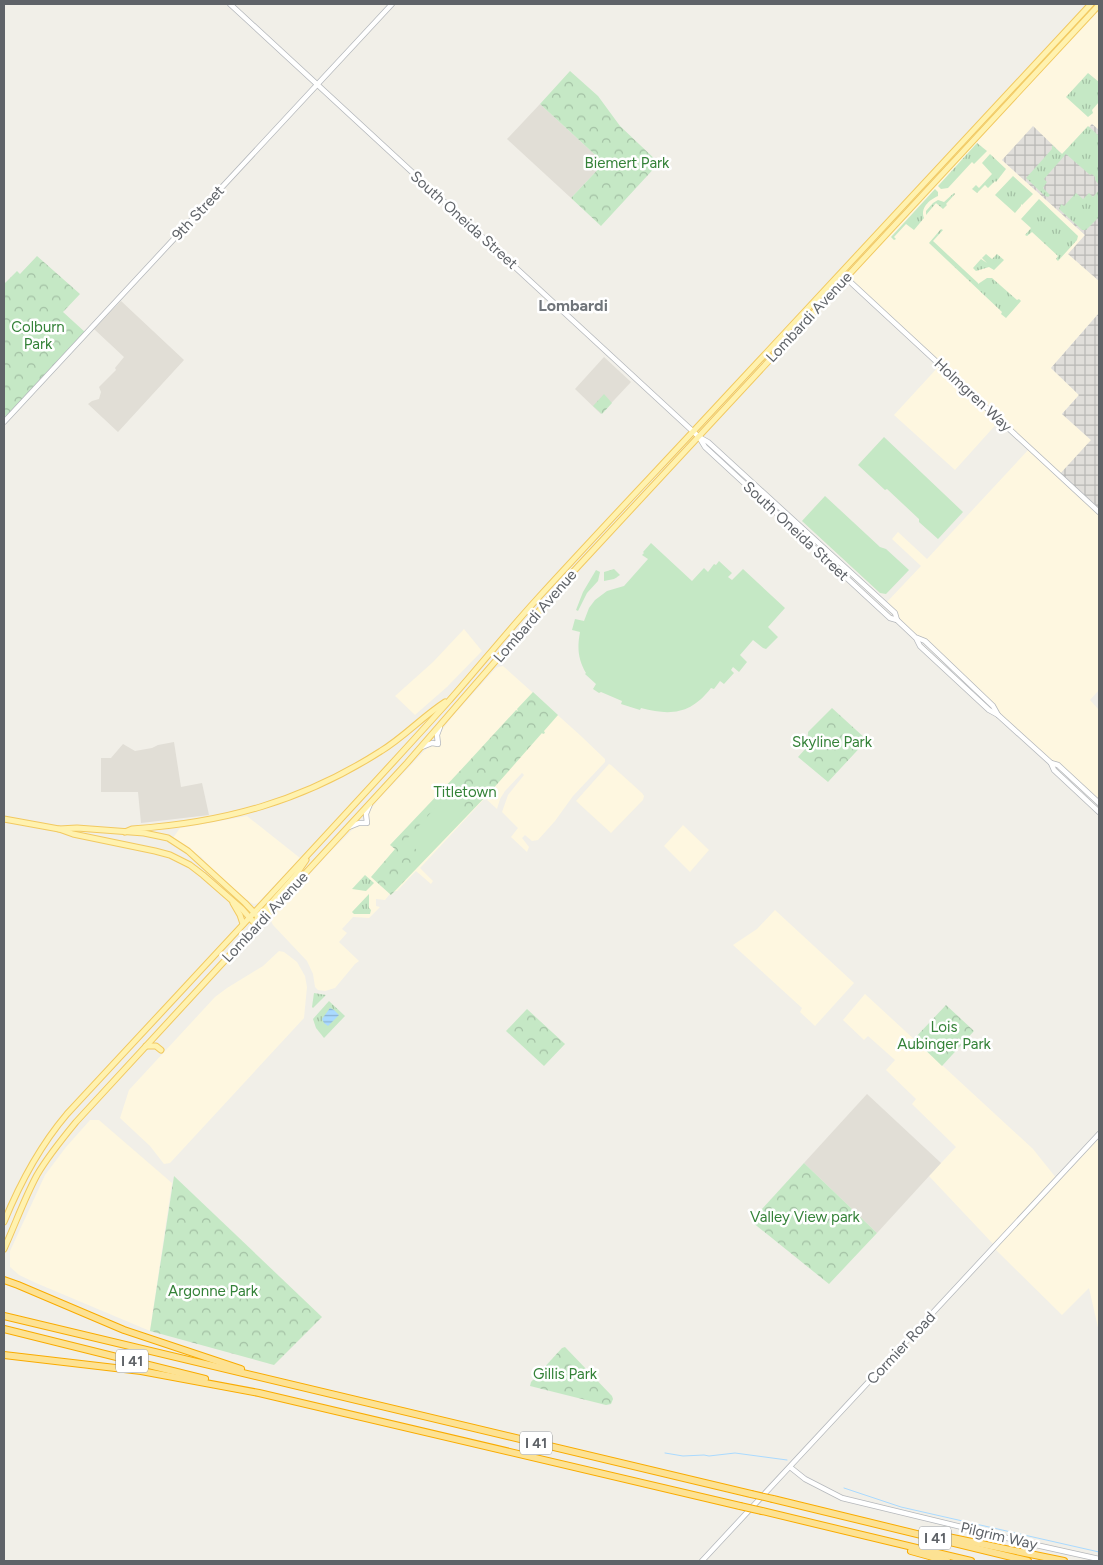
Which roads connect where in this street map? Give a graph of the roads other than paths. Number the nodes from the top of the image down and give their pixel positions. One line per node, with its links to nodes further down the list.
1 (230, 4): 7 (street, South Oneida Street)
2 (392, 4): 7 (street, 9th Street)
3 (1092, 4): 5 (main road, Lombardi Avenue)
4 (1099, 5): 6 (main road, Lombardi Avenue)
5 (1038, 61): 6 (main road); 10 (main road, Lombardi Avenue)
6 (1036, 73): 8 (main road, Lombardi Avenue)
7 (317, 84): 9 (street, 9th Street); 10 (street, South Oneida Street)
8 (846, 278): 11 (main road, Lombardi Avenue); 12 (street, Holmgren Way)
9 (4, 422)
10 (693, 431): 11 (street, South Oneida Street); 13 (main road, Lombardi Avenue)
11 (699, 436): 14 (main road, Lombardi Avenue); 16 (street, South Oneida Street)
12 (1099, 512)
13 (450, 700): 23 (main road); 25 (main road, Lombardi Avenue)
14 (440, 726): 15 (main road, Lombardi Avenue); 15 (street)
15 (422, 747): 17 (main road, Lombardi Avenue)
16 (1051, 763): 18 (street, South Oneida Street); 19 (street, South Oneida Street)
17 (370, 803): 21 (main road, Lombardi Avenue); 21 (street)
18 (1099, 803)
19 (1099, 812)
20 (4, 819): 22 (main road)
21 (349, 827): 25 (main road, Lombardi Avenue)
22 (59, 829): 23 (main road); 24 (main road)
23 (125, 832): 25 (main road)
24 (232, 900): 26 (main road); 27 (main road)
25 (258, 916): 26 (main road, Lombardi Avenue); 28 (main road)
26 (250, 917): 27 (main road, Lombardi Avenue); 28 (main road)
27 (243, 924): 34 (main road, Lombardi Avenue)
28 (257, 926): 29 (main road, Lombardi Avenue)
29 (156, 1035): 30 (main road, Lombardi Avenue); 31 (main road)
30 (145, 1046): 31 (main road); 35 (main road, Lombardi Avenue)
31 (156, 1046): 32 (main road)
32 (161, 1050)
33 (1099, 1134): 42 (street, Cormier Road)
34 (4, 1222)
35 (4, 1249)
36 (4, 1278): 40 (highway)
37 (4, 1316): 40 (highway, I 41)
38 (4, 1329): 41 (highway, I 41)
39 (4, 1355): 41 (highway)
40 (297, 1386): 43 (highway, I 41, bridge)
41 (259, 1392): 44 (highway, I 41, bridge)
42 (790, 1467): 45 (street, Pilgrim Way); 46 (street, Cormier Road)
43 (842, 1515): 49 (highway, I 41); 50 (highway)
44 (852, 1534): 47 (highway); 48 (highway, I 41)
45 (1099, 1559)
46 (702, 1561)
47 (947, 1561)
48 (971, 1561)
49 (1028, 1561)
50 (1064, 1561)

